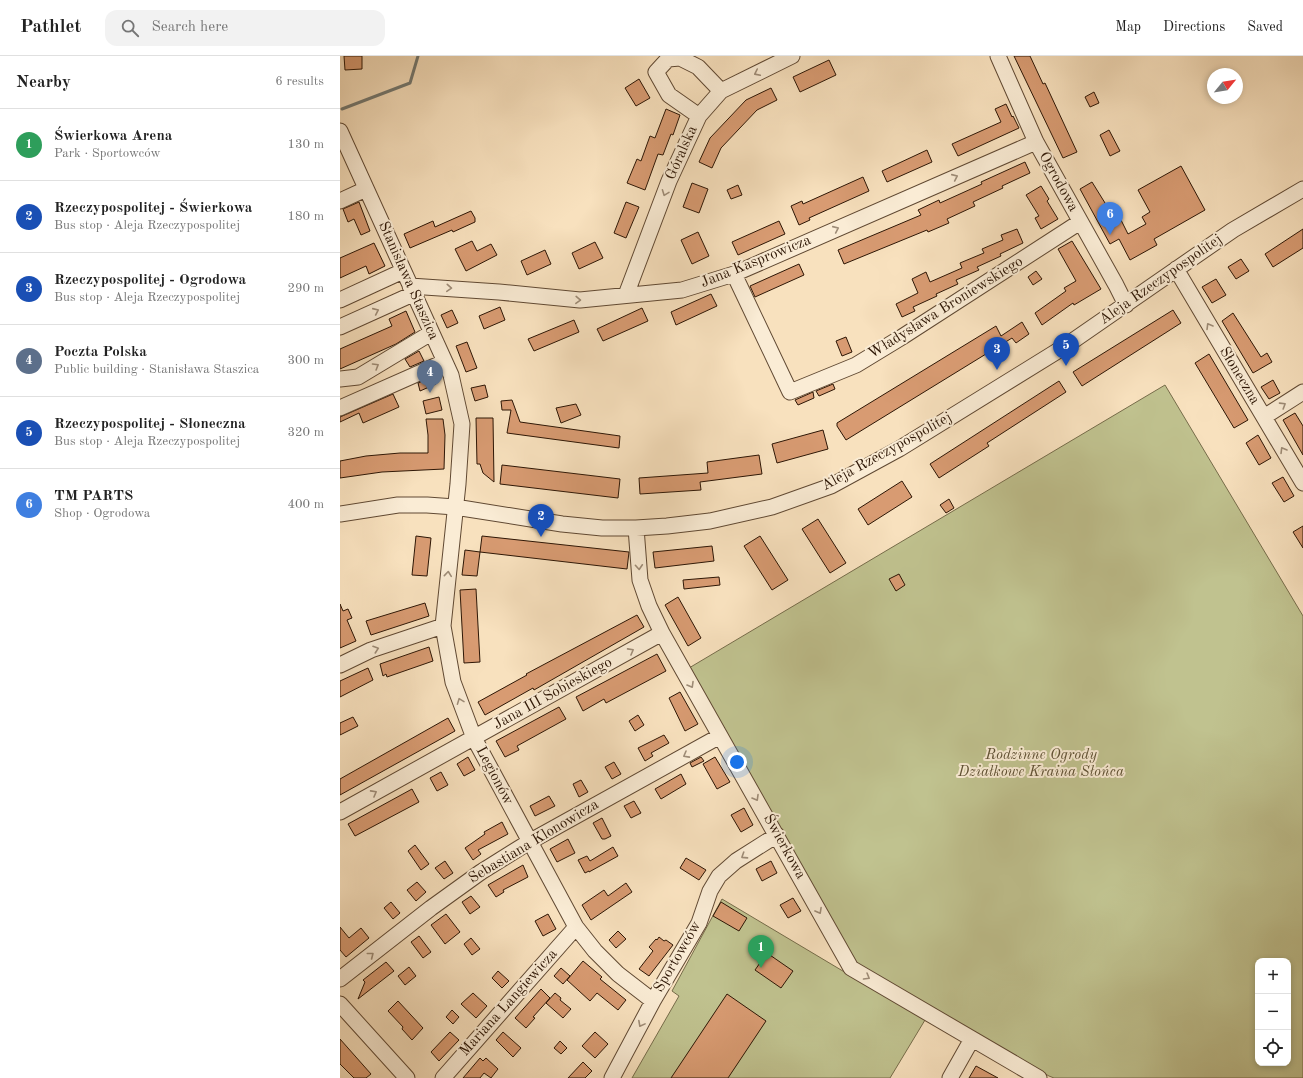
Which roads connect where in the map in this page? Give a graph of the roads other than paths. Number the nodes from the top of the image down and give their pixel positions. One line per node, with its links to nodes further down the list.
1 (792, 56): 3 (street, Góralska, one-way to 3)
2 (998, 56): 6 (street, Ogrodowa)
3 (721, 91): 4 (street, Góralska); 4 (street)
4 (699, 116): 15 (street, Góralska, one-way to 15)
5 (340, 131): 8 (street, Stanisława Staszica)
6 (1036, 142): 10 (street, Ogrodowa); 13 (street, Jana Kasprowicza, one-way to 6)
7 (1303, 189): 11 (street, Aleja Rzeczypospolitej)
8 (366, 190): 9 (street); 12 (street, Stanisława Staszica)
9 (340, 201)
10 (1080, 222): 13 (street, Władysława Broniewskiego); 17 (street, Ogrodowa)
11 (1176, 269): 17 (street, Aleja Rzeczypospolitej); 24 (street, Słoneczna, one-way to 11)
12 (403, 271): 14 (street, Stanisława Staszica); 16 (street)
13 (734, 274): 15 (street, Jana Kasprowicza)
14 (412, 290): 15 (street, Jana Kasprowicza, one-way to 15); 18 (street, one-way to 14); 19 (street, Stanisława Staszica)
15 (626, 295)
16 (340, 300)
17 (1126, 304): 28 (street, Aleja Rzeczypospolitej)
18 (340, 327)
19 (431, 332): 20 (street, Stanisława Staszica); 21 (street, one-way to 19)
20 (444, 362): 23 (street); 26 (street, Stanisława Staszica)
21 (340, 379)
22 (1303, 392): 24 (street, one-way to 22)
23 (340, 408)
24 (1264, 417): 25 (street, Słoneczna, one-way to 24)
25 (1303, 483)
26 (454, 507): 27 (street, Aleja Rzeczypospolitej); 28 (street, Aleja Rzeczypospolitej); 29 (street, Legionów, one-way to 26)
27 (340, 514)
28 (636, 528): 30 (street, Świerkowa, one-way to 30)
29 (443, 626): 31 (street, one-way to 29); 33 (street, Legionów, one-way to 29)
30 (662, 633): 32 (street, Świerkowa, one-way to 32); 33 (street, Jana III Sobieskiego, one-way to 30)
31 (340, 665)
32 (720, 736): 35 (street, Świerkowa, one-way to 35); 36 (street, Sebastiana Klonowicza, one-way to 36)
33 (474, 738): 34 (street, Jana III Sobieskiego, one-way to 33); 36 (street, Legionów)
34 (340, 812)
35 (777, 835): 39 (street, Sportowców, one-way to 39); 41 (street, Świerkowa, one-way to 41)
36 (529, 842): 37 (street, Legionów); 38 (street, Sebastiana Klonowicza, one-way to 36)
37 (576, 927): 39 (street, Legionów); 43 (street, Mariana Langiewicza)
38 (340, 979)
39 (654, 1001): 44 (street, Sportowców, one-way to 44)
40 (340, 1004): 42 (street)
41 (972, 1038): 45 (street); 46 (street, Świerkowa)
42 (400, 1076)
43 (442, 1078)
44 (612, 1078)
45 (950, 1078)
46 (1039, 1078)

